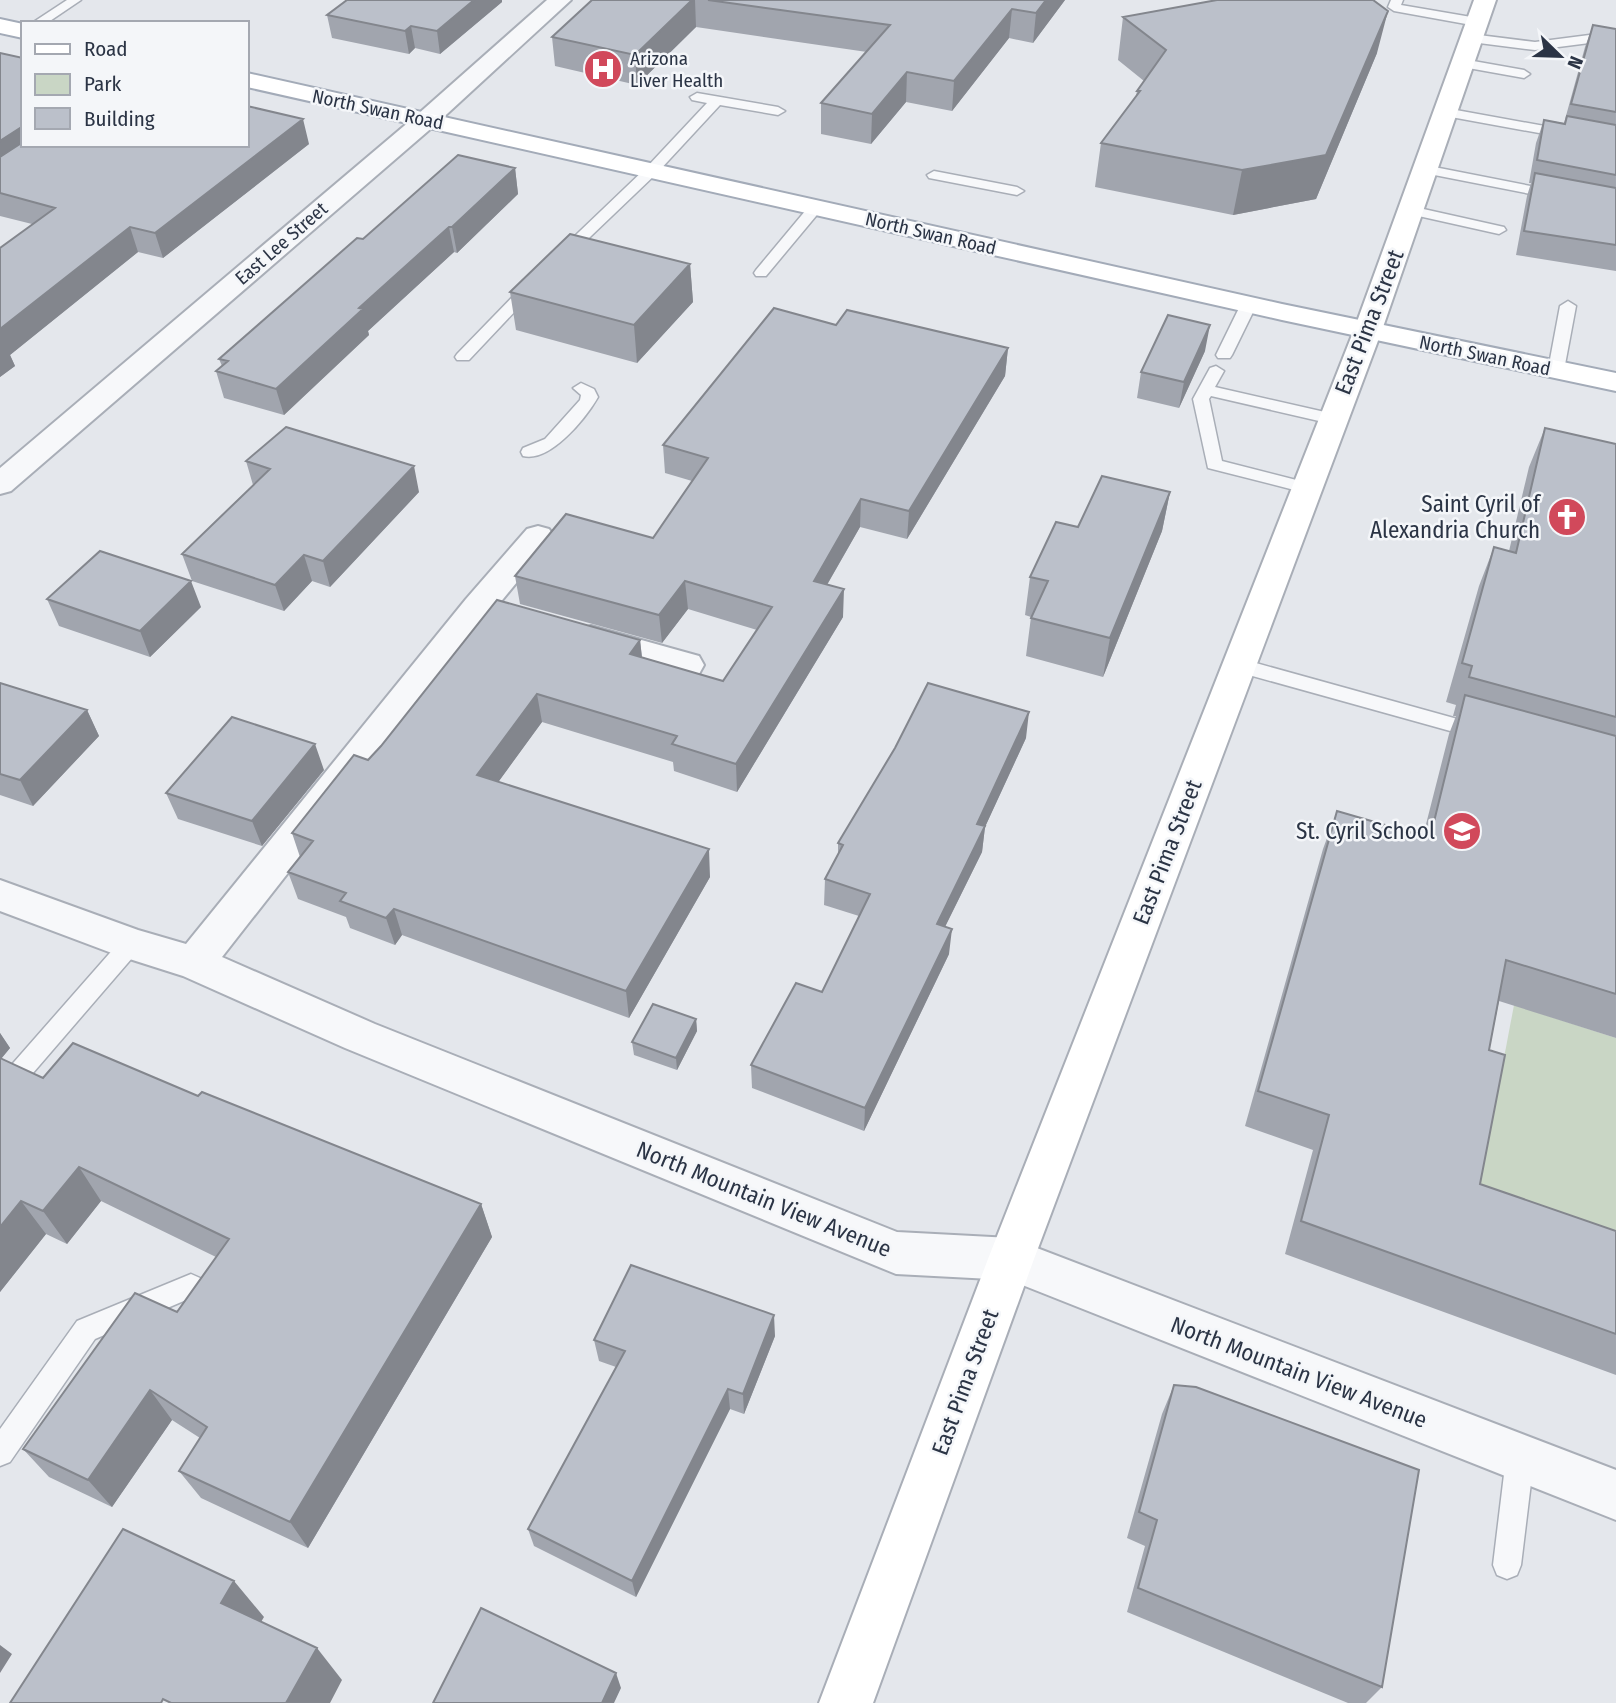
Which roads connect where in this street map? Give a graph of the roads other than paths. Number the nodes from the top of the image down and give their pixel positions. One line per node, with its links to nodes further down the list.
1 (75, 0): 5 (lane)
2 (560, 0): 16 (street, East Lee Street)
3 (1397, 0): 4 (lane)
4 (1478, 20): 8 (lane); 9 (street, East Pima Street)
5 (41, 21)
6 (0, 26): 7 (street)
7 (21, 31)
8 (1616, 39)
9 (1462, 63): 10 (lane); 15 (street, East Pima Street)
10 (1524, 74)
11 (248, 80): 16 (street, North Swan Road)
12 (697, 97): 13 (lane)
13 (716, 101): 14 (lane); 19 (lane)
14 (778, 111)
15 (1445, 112): 17 (lane); 18 (street, East Pima Street)
16 (426, 120): 19 (street, North Swan Road); 39 (street, East Lee Street)
17 (1616, 143)
18 (1424, 169): 22 (lane); 24 (street, East Pima Street)
19 (652, 170): 23 (street, North Swan Road); 31 (lane)
20 (934, 175): 21 (lane)
21 (1017, 191)
22 (1576, 199)
23 (816, 207): 26 (lane); 27 (street, North Swan Road)
24 (1410, 210): 25 (lane); 29 (street, East Pima Street)
25 (1499, 230)
26 (761, 273)
27 (1248, 304): 29 (street, North Swan Road); 30 (lane)
28 (1567, 306): 32 (lane)
29 (1368, 330): 32 (street, North Swan Road); 37 (street, East Pima Street)
30 (1224, 355)
31 (463, 357)
32 (1556, 370): 34 (street, North Swan Road)
33 (1216, 371): 36 (lane)
34 (1616, 383)
35 (581, 388): 38 (lane)
36 (1206, 390): 37 (lane); 40 (lane)
37 (1332, 419): 40 (street, East Pima Street)
38 (529, 452)
39 (0, 484)
40 (1306, 488): 46 (street, East Pima Street)
41 (538, 536): 42 (street)
42 (478, 607): 43 (street); 50 (street)
43 (517, 618)
44 (556, 629): 45 (street)
45 (687, 665)
46 (1238, 665): 47 (lane); 52 (street, East Pima Street)
47 (1495, 737)
48 (0, 895): 49 (street, North Mountain View Avenue)
49 (131, 944): 50 (street, North Mountain View Avenue); 51 (lane)
50 (194, 963): 52 (street, North Mountain View Avenue)
51 (0, 1095)
52 (1011, 1259): 55 (street, North Mountain View Avenue); 58 (street, East Pima Street)
53 (191, 1286): 54 (lane)
54 (0, 1452)
55 (1520, 1458): 56 (street, North Mountain View Avenue); 57 (lane)
56 (1616, 1495)
57 (1507, 1565)
58 (846, 1703)

